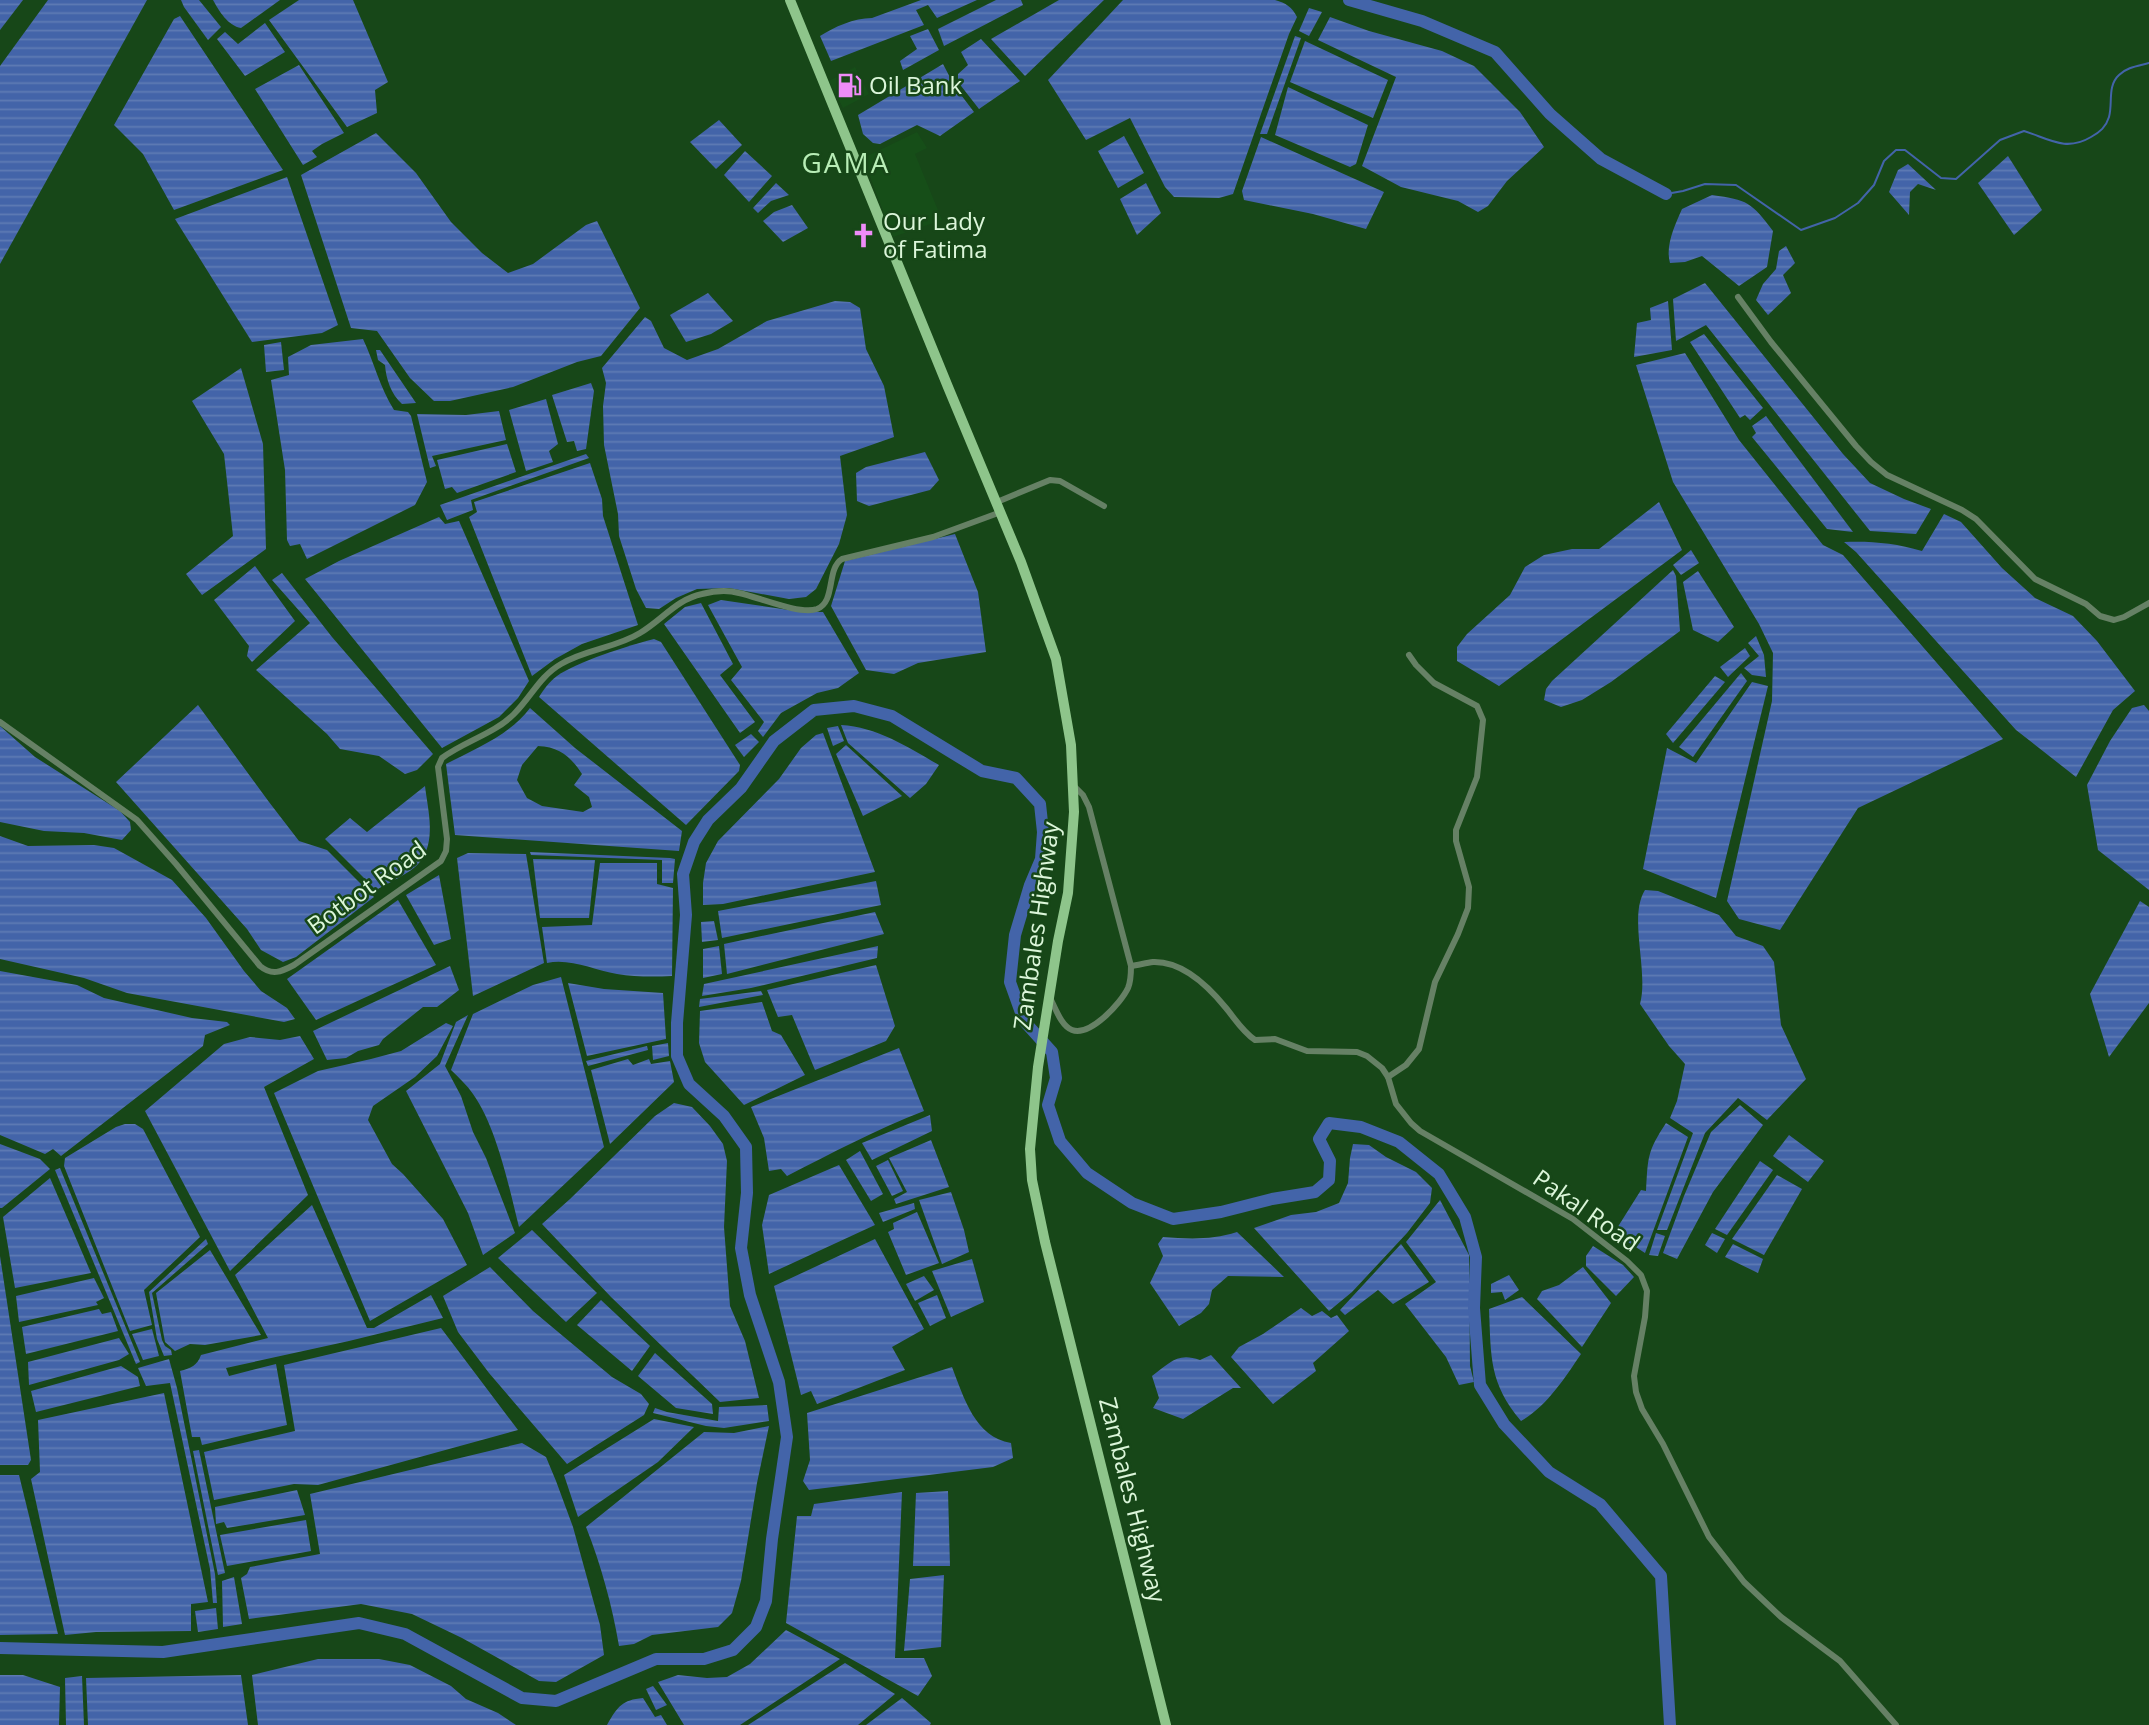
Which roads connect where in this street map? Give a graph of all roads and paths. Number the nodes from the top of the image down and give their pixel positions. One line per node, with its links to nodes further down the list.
1 (790, 0): 4 (main road, Zambales Highway)
2 (1738, 297): 5 (street)
3 (1104, 506): 4 (street)
4 (999, 507): 7 (street, Botbot Road); 8 (main road, Zambales Highway)
5 (2149, 603)
6 (1409, 655): 11 (street)
7 (0, 722)
8 (1074, 786): 9 (street); 10 (main road, Zambales Highway)
9 (1131, 966): 10 (street); 11 (street, Pakal Road)
10 (1050, 996): 12 (main road, Zambales Highway)
11 (1388, 1077): 13 (street, Pakal Road)
12 (1166, 1725)
13 (1896, 1725)

